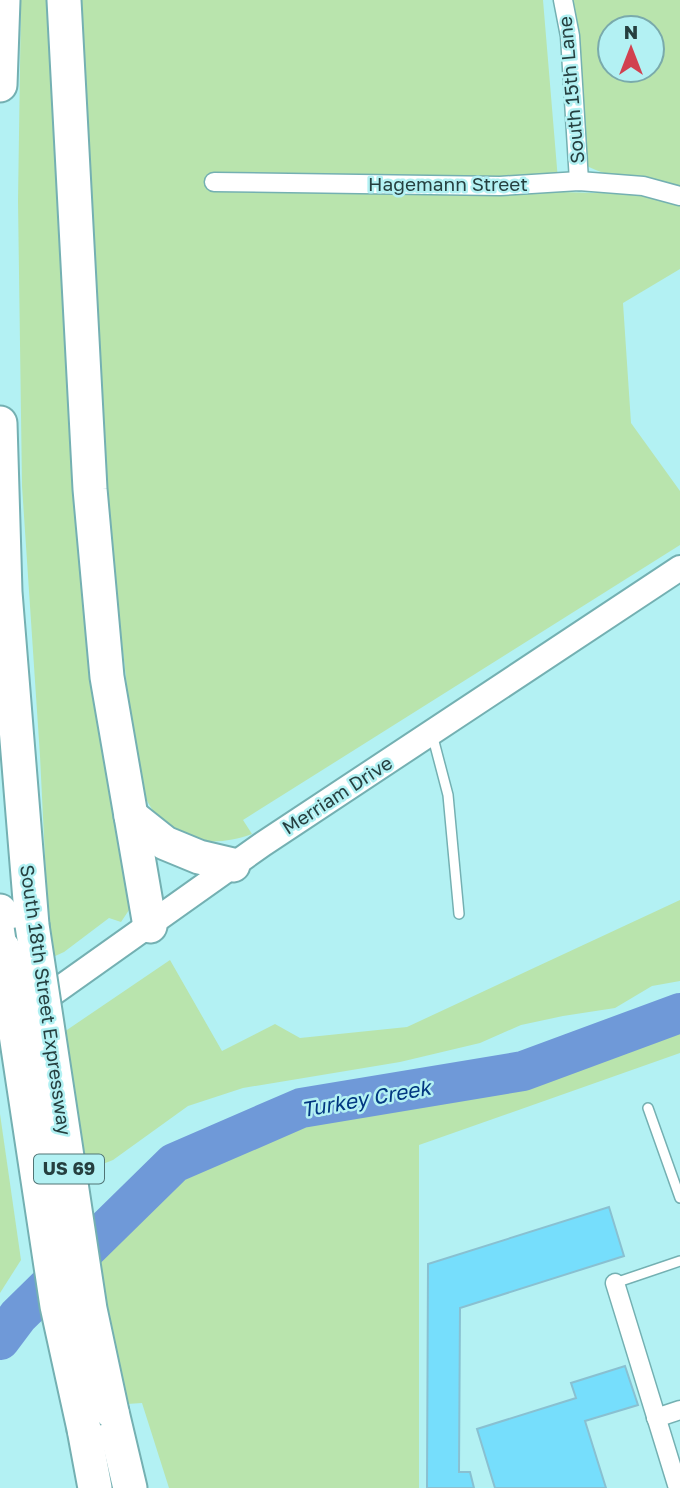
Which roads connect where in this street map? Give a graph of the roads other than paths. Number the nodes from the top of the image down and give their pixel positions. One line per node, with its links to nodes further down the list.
1 (3, 0): 4 (highway)
2 (64, 0): 11 (highway)
3 (564, 0): 5 (street, South 15th Lane)
4 (0, 85)
5 (579, 181): 6 (street, Hagemann Street); 7 (street, Hagemann Street)
6 (214, 182)
7 (680, 195)
8 (0, 424): 24 (highway, South 18th Street Expressway / US 69, bridge)
9 (680, 568): 10 (main road, Merriam Drive)
10 (432, 732): 12 (main road, Merriam Drive); 14 (lane)
11 (131, 816): 12 (highway); 15 (highway)
12 (233, 865): 15 (main road, Merriam Drive)
13 (0, 911): 23 (highway, South 18th Street Expressway / US 69, bridge)
14 (459, 914)
15 (149, 926): 16 (main road, Merriam Drive)
16 (0, 1030)
17 (648, 1108): 18 (lane)
18 (680, 1198)
19 (680, 1261): 20 (lane)
20 (615, 1283): 22 (street)
21 (680, 1409): 22 (street)
22 (656, 1418): 25 (street)
23 (95, 1488)
24 (130, 1488)
25 (678, 1488)

